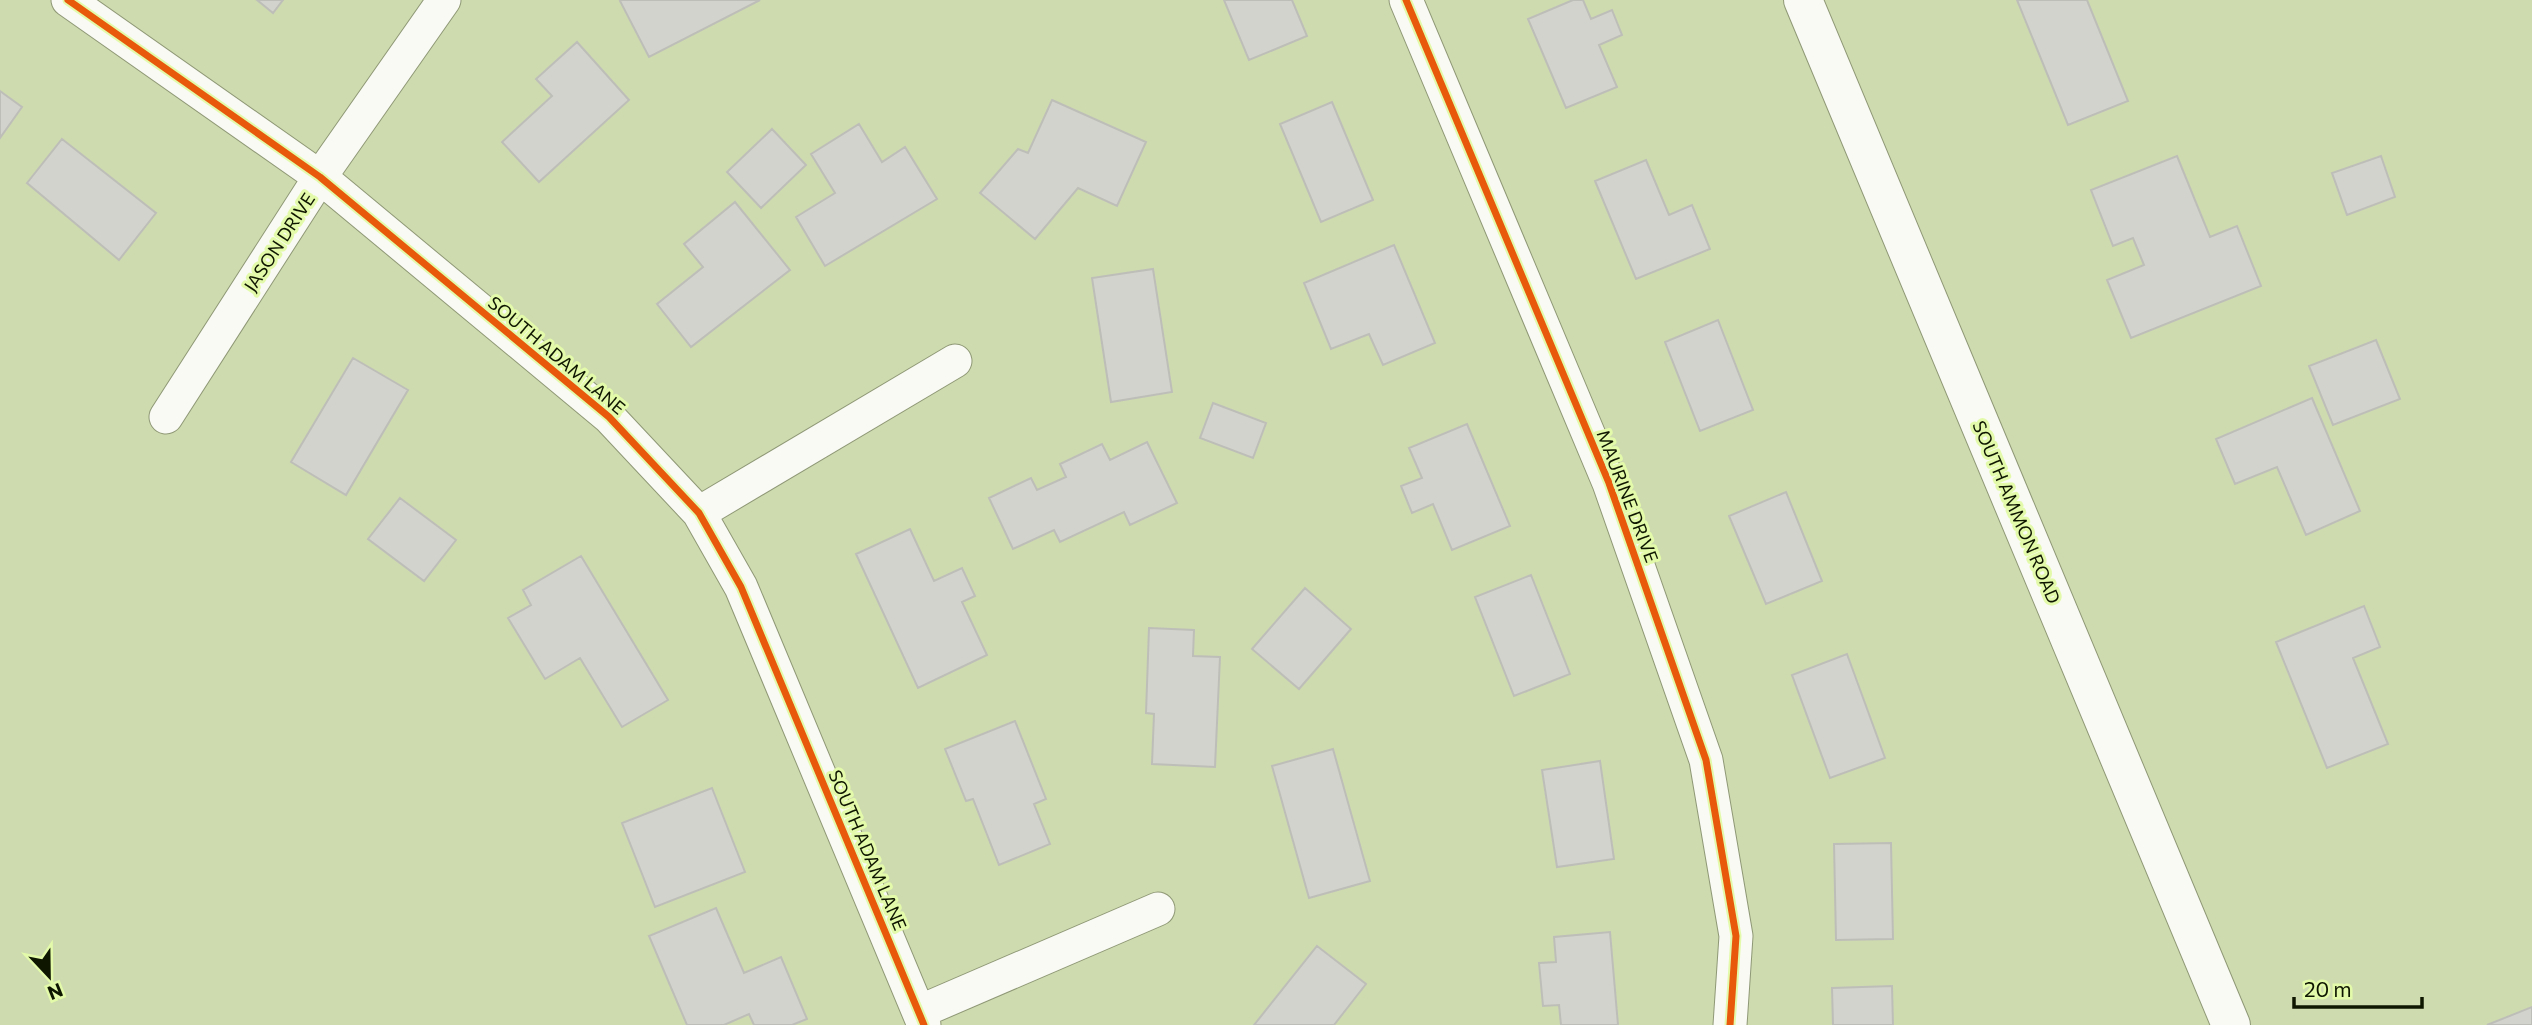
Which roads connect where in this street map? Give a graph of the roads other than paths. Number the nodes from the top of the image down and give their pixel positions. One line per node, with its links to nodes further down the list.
1 (68, 0): 5 (street, SOUTH ADAM LANE)
2 (444, 0): 5 (street, JASON DRIVE)
3 (1406, 0): 11 (street, MAURINE DRIVE)
4 (1803, 0): 12 (main road, SOUTH AMMON ROAD)
5 (320, 177): 7 (street, JASON DRIVE); 8 (street, SOUTH ADAM LANE)
6 (955, 361): 8 (street)
7 (166, 417)
8 (699, 513): 10 (street, SOUTH ADAM LANE)
9 (1158, 909): 10 (street)
10 (922, 1019)
11 (1730, 1025)
12 (2231, 1025)

